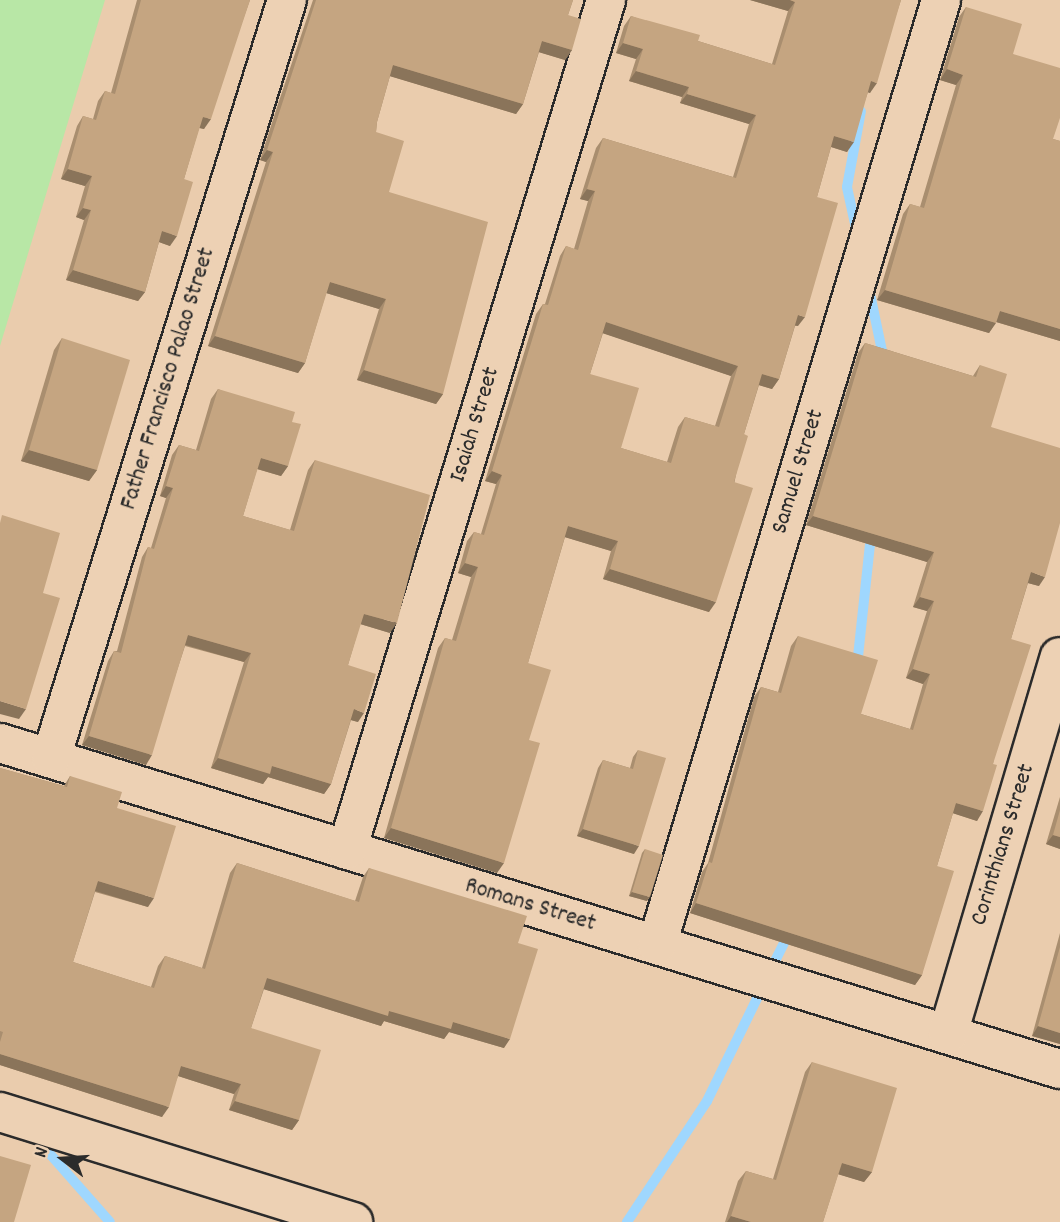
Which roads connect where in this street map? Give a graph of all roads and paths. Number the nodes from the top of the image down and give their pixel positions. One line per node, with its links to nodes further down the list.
1 (287, 0): 6 (street, Father Francisco Palao Street)
2 (606, 0): 7 (street, Isaiah Street)
3 (941, 0): 8 (street, Samuel Street)
4 (1060, 657): 9 (street, Corinthians Street)
5 (0, 743): 6 (street, Romans Street)
6 (51, 758): 7 (street, Romans Street)
7 (347, 849): 8 (street, Romans Street)
8 (657, 945): 9 (street, Romans Street)
9 (948, 1034): 10 (street, Romans Street)
10 (1060, 1069)
11 (0, 1112): 12 (street)
12 (353, 1222)

